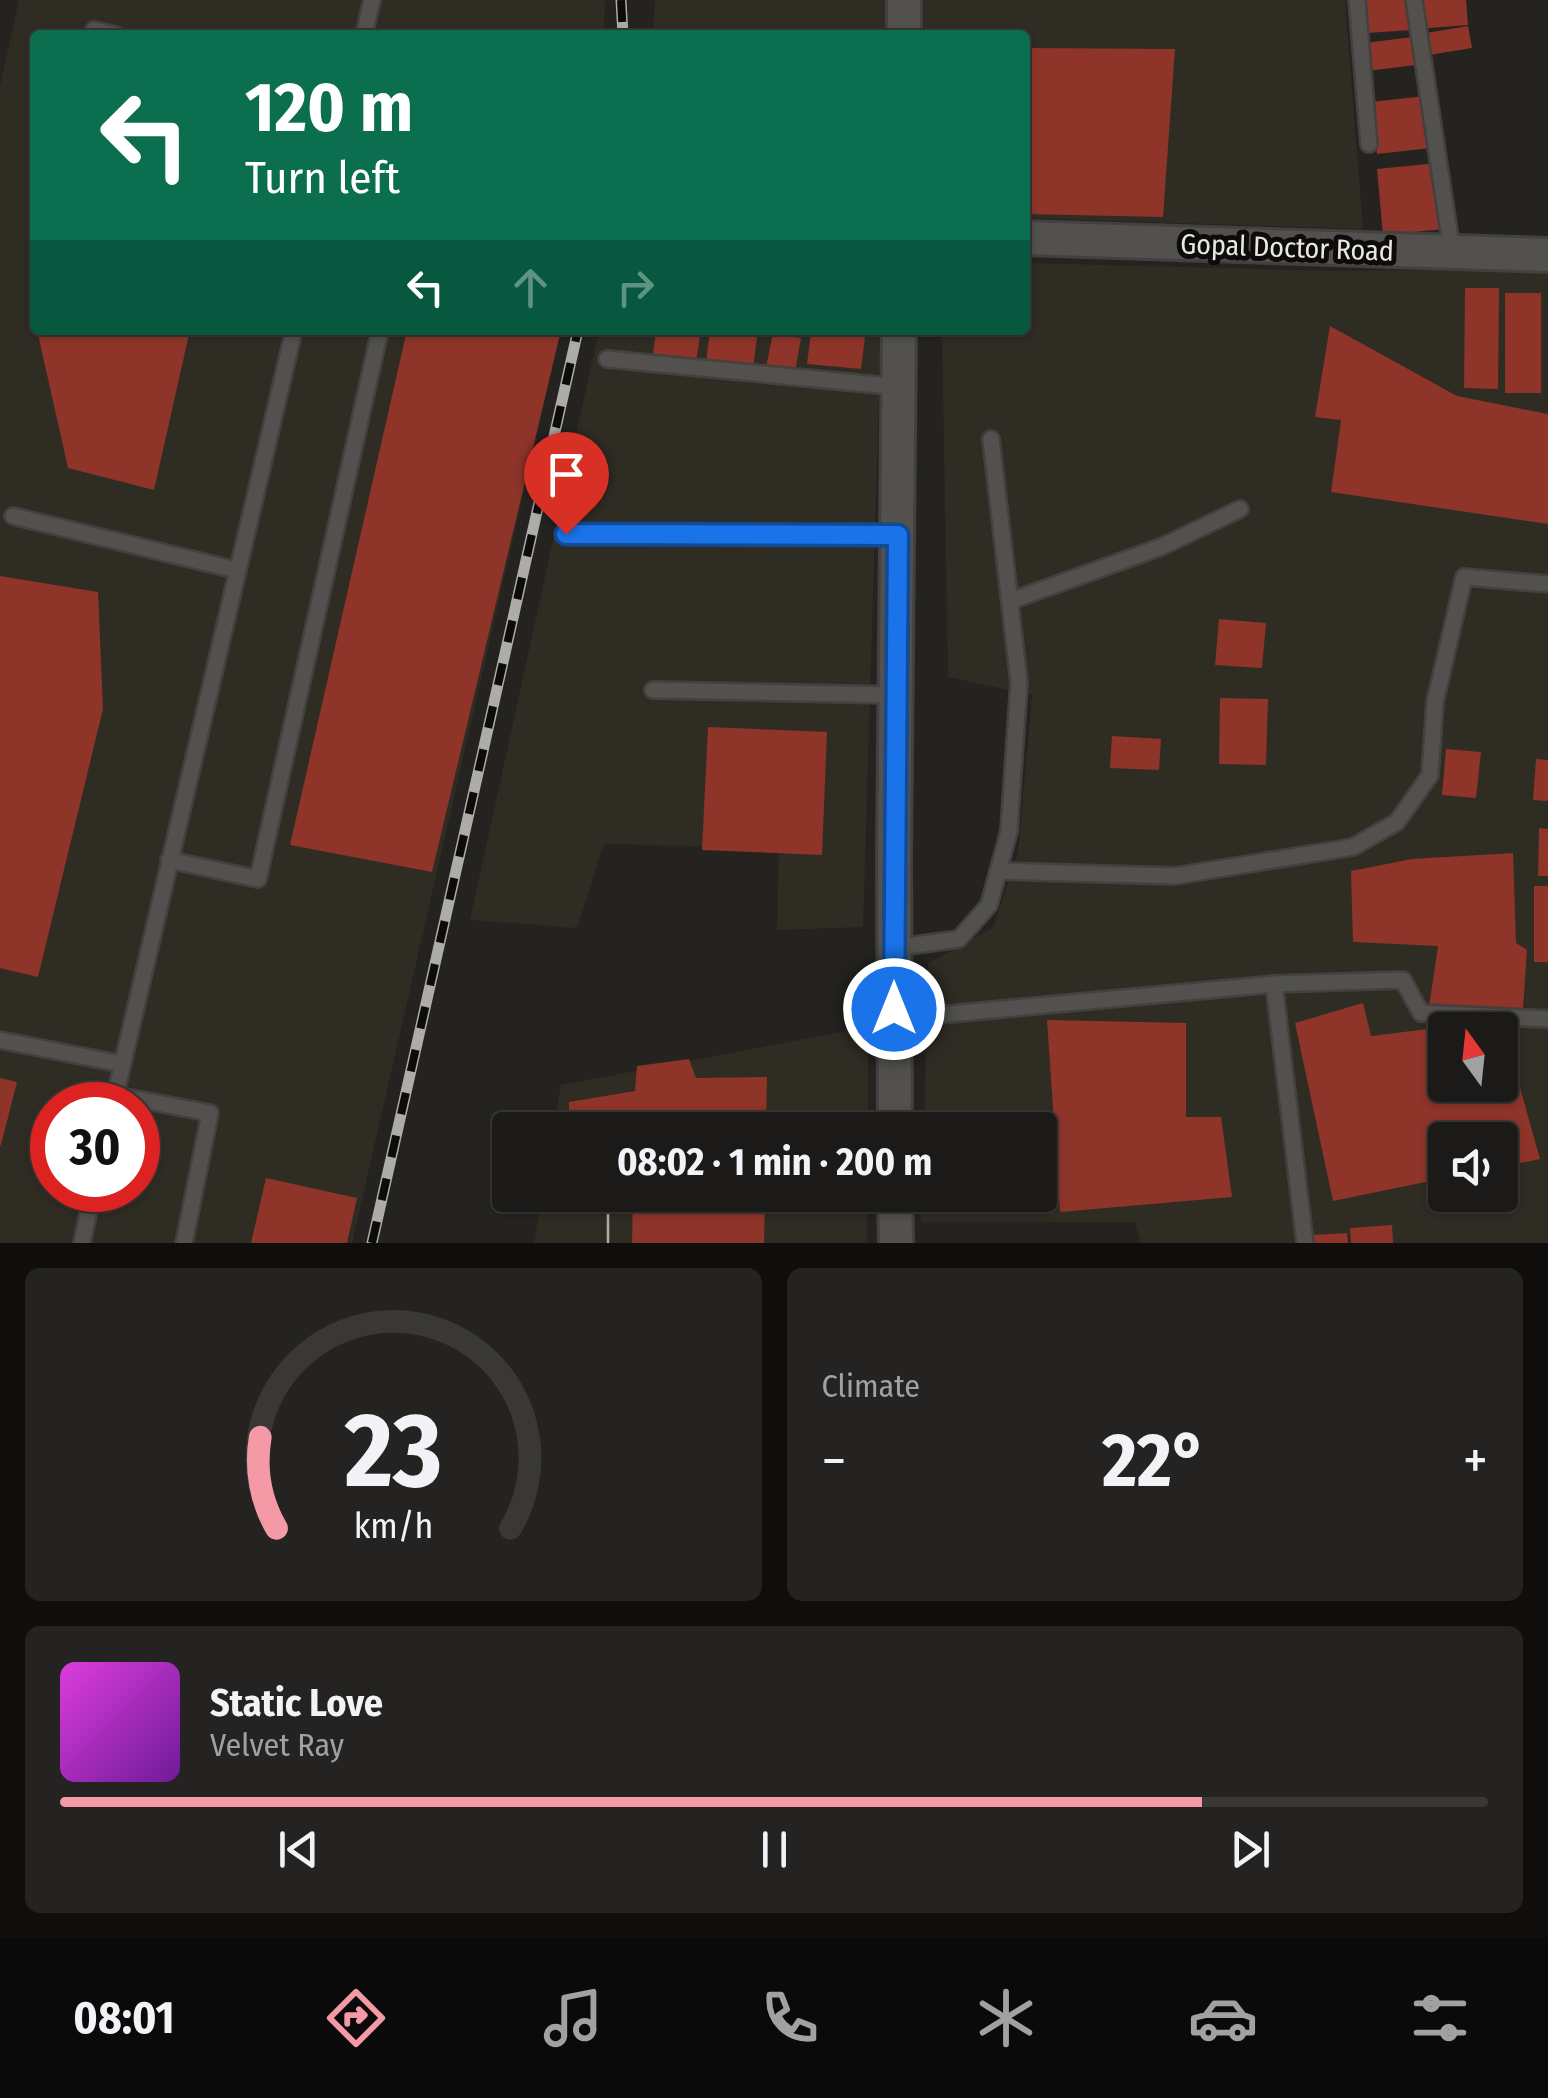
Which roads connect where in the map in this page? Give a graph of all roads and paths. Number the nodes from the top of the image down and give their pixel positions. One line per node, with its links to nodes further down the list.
1 (372, 0): 5 (lane)
2 (904, 0): 6 (street)
3 (1357, 0): 7 (lane)
4 (1414, 0): 9 (lane)
5 (365, 30)
6 (904, 30)
7 (1369, 144)
8 (1030, 238): 9 (street, Gopal Doctor Road)
9 (1452, 252): 10 (street, Gopal Doctor Road)
10 (1548, 255)
11 (293, 335): 21 (lane)
12 (379, 335): 26 (lane)
13 (899, 335): 15 (street)
14 (607, 359): 15 (lane)
15 (899, 387): 20 (street)
16 (991, 439): 23 (lane)
17 (1240, 509): 23 (lane)
18 (13, 516): 21 (lane)
19 (566, 534): 20 (lane)
20 (898, 535): 25 (street)
21 (236, 570): 26 (lane)
22 (1548, 584): 27 (lane)
23 (1010, 601): 27 (lane)
24 (653, 690): 25 (lane)
25 (895, 695): 28 (street)
26 (169, 860): 33 (lane)
27 (998, 871): 28 (lane)
28 (894, 948): 36 (street)
29 (1274, 984): 30 (lane); 31 (lane); 42 (lane)
30 (927, 1016)
31 (1548, 1019)
32 (0, 1040): 33 (lane)
33 (122, 1064): 34 (lane)
34 (118, 1082)
35 (160, 1106): 40 (lane)
36 (895, 1112)
37 (88, 1212): 39 (lane)
38 (895, 1212): 41 (street)
39 (82, 1243)
40 (184, 1243)
41 (896, 1243)
42 (1306, 1243)

